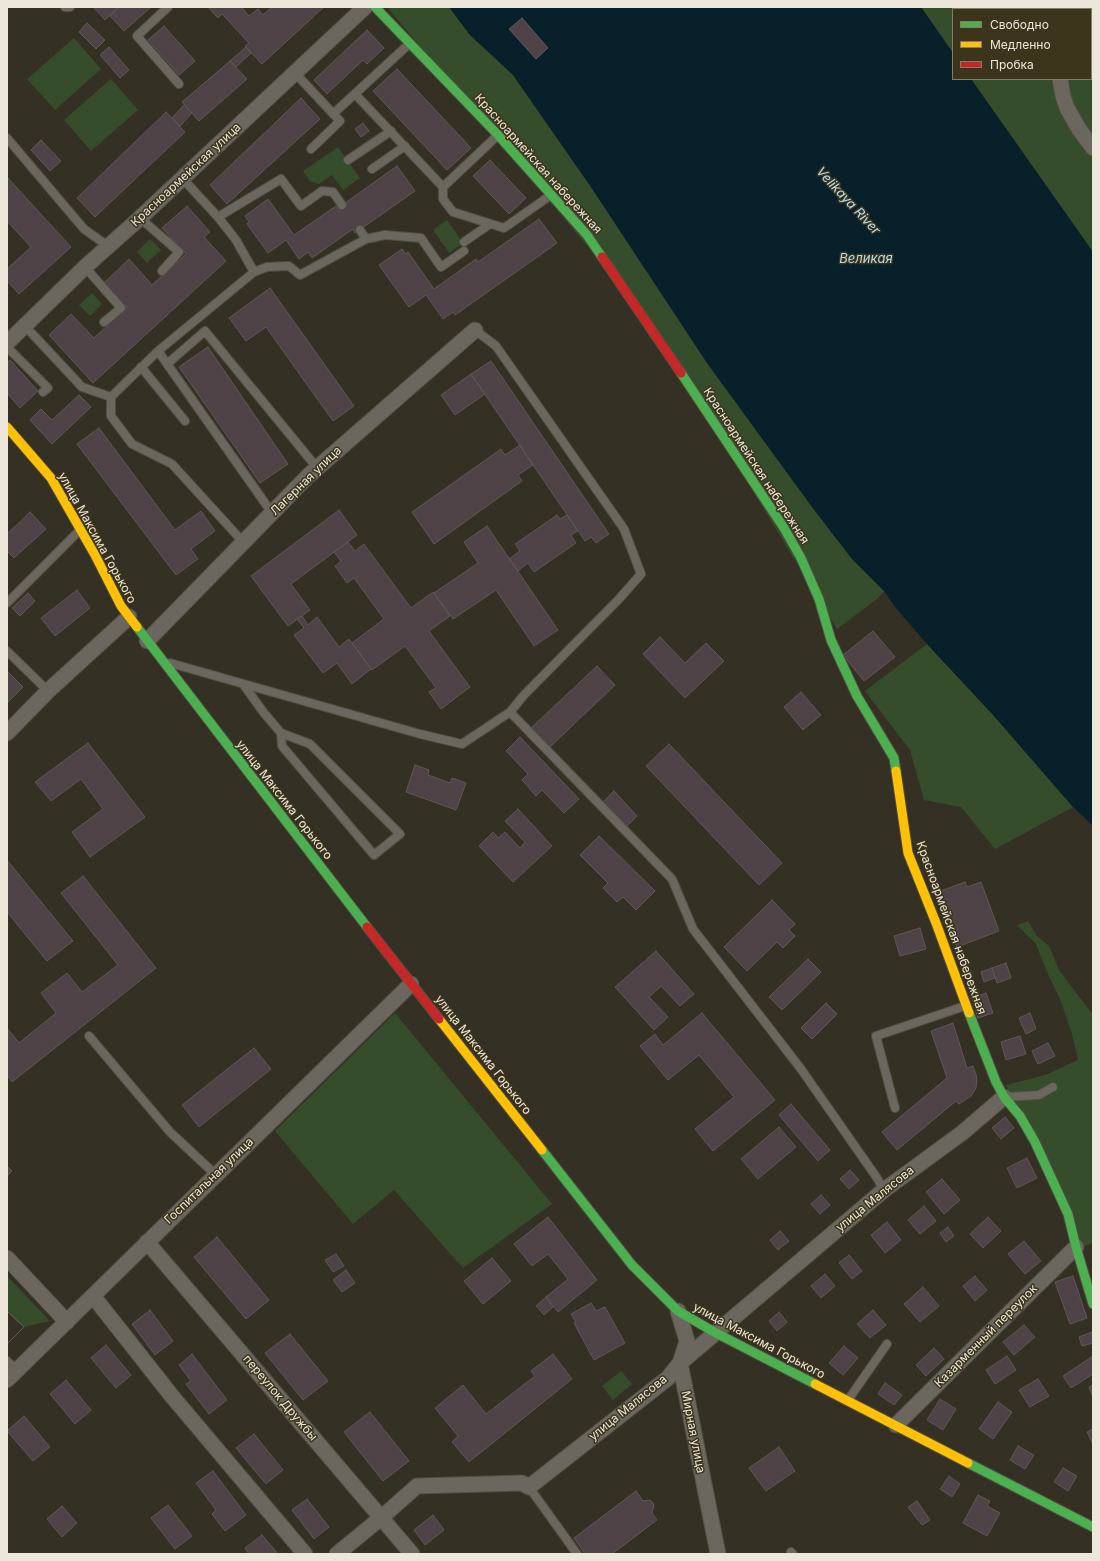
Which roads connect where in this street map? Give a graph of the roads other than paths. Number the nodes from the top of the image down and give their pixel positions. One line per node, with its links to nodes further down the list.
1 (65, 7): 2 (lane)
2 (70, 7)
3 (168, 7): 9 (lane)
4 (365, 7): 7 (street, Красноармейская улица)
5 (375, 7): 6 (main road, Красноармейская набережная)
6 (409, 43): 10 (lane); 13 (main road, Красноармейская набережная)
7 (295, 73): 11 (lane); 20 (street, Красноармейская улица)
8 (1060, 80): 16 (street)
9 (179, 84)
10 (355, 94): 11 (lane); 12 (lane)
11 (334, 114): 17 (lane)
12 (391, 131): 15 (lane); 18 (lane)
13 (498, 135): 21 (lane); 22 (main road, Красноармейская набережная)
14 (7, 138): 30 (lane)
15 (405, 146): 19 (lane); 21 (lane)
16 (1093, 148)
17 (311, 149)
18 (348, 160)
19 (372, 169)
20 (182, 178): 24 (lane); 25 (street, Красноармейская улица)
21 (443, 187): 26 (lane)
22 (552, 194): 26 (lane); 62 (main road, Красноармейская набережная)
23 (342, 205): 24 (lane)
24 (218, 217): 34 (lane)
25 (140, 218): 30 (street, Красноармейская улица); 33 (lane)
26 (490, 224): 29 (lane)
27 (360, 230): 28 (lane)
28 (366, 239): 31 (lane); 34 (lane)
29 (464, 242)
30 (108, 246): 32 (street, Красноармейская улица)
31 (464, 251)
32 (85, 267): 35 (lane); 36 (street, Красноармейская улица)
33 (162, 271)
34 (254, 272): 40 (lane)
35 (104, 322)
36 (25, 326): 38 (street, Красноармейская улица); 44 (lane)
37 (475, 330): 47 (street, Лагерная улица); 58 (lane)
38 (7, 343)
39 (7, 347): 43 (lane)
40 (158, 351): 41 (lane); 42 (lane)
41 (167, 364): 47 (lane); 48 (lane)
42 (141, 367): 44 (lane); 45 (lane)
43 (43, 392)
44 (111, 397): 50 (lane)
45 (185, 422)
46 (7, 427): 49 (main road, улица Максима Горького)
47 (318, 469): 48 (street, Лагерная улица)
48 (272, 513): 50 (street, Лагерная улица)
49 (80, 530): 51 (lane); 52 (main road, улица Максима Горького)
50 (244, 543): 53 (street, Лагерная улица)
51 (7, 603)
52 (129, 617): 53 (main road, улица Максима Горького); 57 (street)
53 (147, 642): 55 (main road, улица Максима Горького)
54 (7, 651): 57 (lane)
55 (162, 661): 56 (lane); 61 (main road, улица Максима Горького)
56 (244, 684): 58 (lane); 60 (lane)
57 (48, 691): 59 (street)
58 (510, 712): 68 (lane)
59 (7, 733)
60 (281, 733): 60 (lane)
61 (411, 984): 67 (street, Госпитальная улица); 74 (main road, улица Максима Горького)
62 (966, 1006): 65 (main road, Красноармейская набережная); 66 (lane)
63 (89, 1036): 67 (lane)
64 (1053, 1087): 65 (lane)
65 (1004, 1097): 68 (street, улица Малясова); 70 (main road, Красноармейская набережная)
66 (895, 1108)
67 (216, 1175): 69 (street, Госпитальная улица)
68 (884, 1190): 76 (street, улица Малясова)
69 (147, 1242): 72 (street, Госпитальная улица); 83 (street, переулок Дружбы)
70 (1076, 1248): 73 (main road, Красноармейская набережная); 81 (street, Казарменный переулок)
71 (7, 1258): 75 (street)
72 (93, 1296): 75 (street, Госпитальная улица); 85 (street)
73 (1093, 1304)
74 (678, 1311): 76 (main road, улица Максима Горького); 78 (street, Мирная улица)
75 (68, 1322): 79 (street, Госпитальная улица)
76 (716, 1333): 78 (street, улица Малясова); 80 (main road, улица Максима Горького)
77 (886, 1344): 80 (lane)
78 (680, 1363): 82 (street, улица Малясова); 89 (street, Мирная улица)
79 (10, 1370)
80 (848, 1401): 81 (main road, улица Максима Горького)
81 (896, 1425): 84 (main road, улица Максима Горького)
82 (528, 1487): 83 (street); 88 (lane)
83 (382, 1517): 86 (street); 87 (street, переулок Дружбы)
84 (1093, 1527)
85 (305, 1554)
86 (337, 1554)
87 (412, 1554)
88 (578, 1554)
89 (718, 1554)

